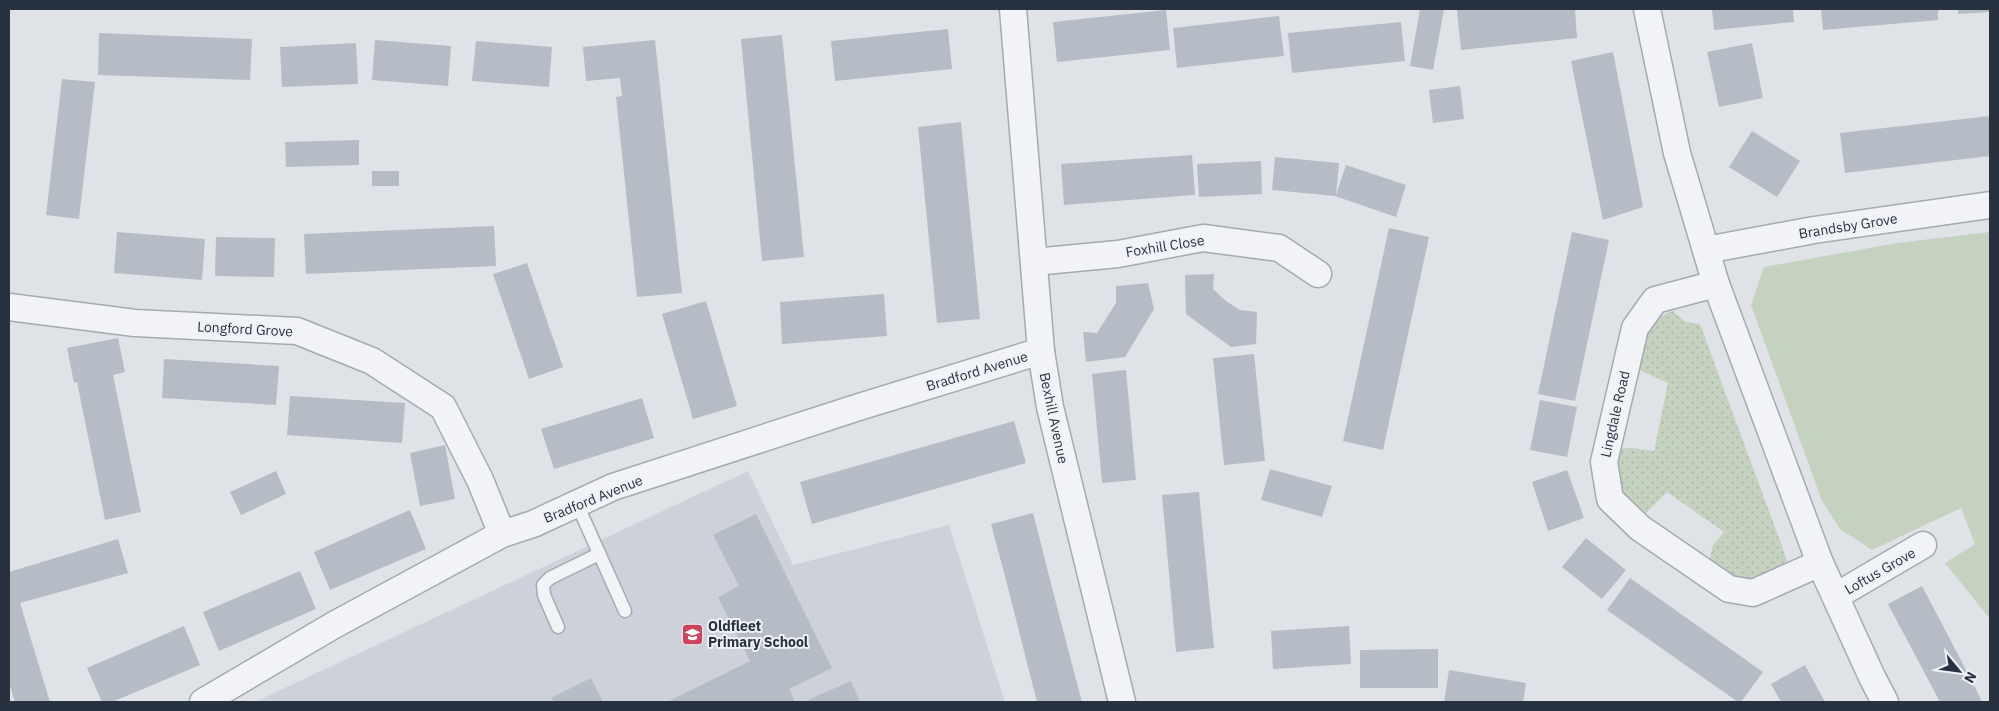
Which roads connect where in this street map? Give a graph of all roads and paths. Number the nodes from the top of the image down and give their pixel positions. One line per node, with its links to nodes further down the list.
1 (1013, 9): 5 (street, Bexhill Avenue)
2 (1647, 9): 4 (street)
3 (1990, 205): 4 (street, Brandsby Grove)
4 (1706, 250): 7 (street)
5 (1034, 262): 6 (street, Foxhill Close); 9 (street, Bexhill Avenue)
6 (1318, 274)
7 (1716, 284): 14 (street); 14 (street, Lingdale Road)
8 (9, 307): 11 (street, Longford Grove)
9 (1041, 351): 10 (street, Bradford Avenue); 19 (street, Bexhill Avenue)
10 (577, 504): 11 (street, Bradford Avenue); 13 (lane)
11 (502, 534): 18 (street, Bradford Avenue)
12 (1923, 545): 15 (street, Loftus Grove)
13 (599, 554): 16 (lane); 17 (lane)
14 (1820, 563): 15 (street)
15 (1836, 596): 20 (street)
16 (625, 612)
17 (558, 626)
18 (202, 702)
19 (1122, 702)
20 (1885, 702)

